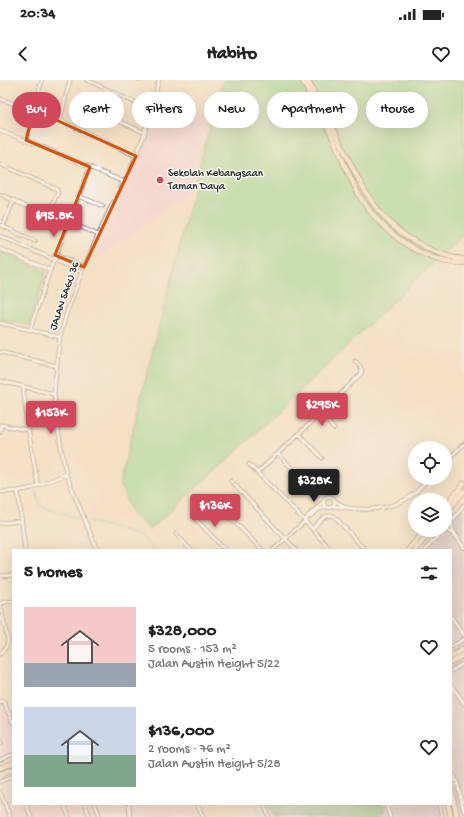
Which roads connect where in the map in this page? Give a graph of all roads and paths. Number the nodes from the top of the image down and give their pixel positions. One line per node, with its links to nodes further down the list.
1 (42, 80): 7 (street)
2 (70, 80): 12 (street)
3 (87, 80): 10 (street)
4 (159, 80): 8 (street, JALAN SAGU 36)
5 (302, 80): 37 (street)
6 (307, 80): 35 (street)
7 (39, 92)
8 (156, 92)
9 (0, 99): 11 (street)
10 (132, 101)
11 (12, 103)
12 (61, 116)
13 (61, 120): 20 (street)
14 (124, 123): 18 (street)
15 (29, 128): 19 (street)
16 (147, 128): 18 (street, JALAN SAGU 36)
17 (0, 131): 19 (street)
18 (145, 133): 20 (street, JALAN SAGU 36)
19 (26, 140): 22 (street)
20 (136, 156): 23 (street, JALAN SAGU 36)
21 (0, 164): 26 (street)
22 (90, 167): 23 (street); 25 (street)
23 (124, 182): 30 (street, JALAN SAGU 36)
24 (0, 194): 26 (street)
25 (78, 196): 27 (street); 28 (street)
26 (14, 200): 29 (street)
27 (102, 206)
28 (68, 221): 30 (street); 34 (street)
29 (1, 225): 32 (street)
30 (98, 234): 38 (street, JALAN SAGU 36)
31 (0, 236): 36 (street)
32 (35, 241)
33 (0, 249): 39 (street)
34 (55, 255): 36 (street); 38 (street)
35 (464, 259)
36 (54, 260): 39 (street); 40 (street)
37 (464, 263)
38 (84, 267): 40 (street, JALAN SAGU 36)
39 (50, 270): 42 (street)
40 (82, 272): 43 (street, JALAN SAGU 36)
41 (0, 323): 42 (street)
42 (30, 330): 43 (street)
43 (60, 337): 46 (street, JALAN SAGU 36)
44 (0, 352): 46 (street)
45 (355, 361): 50 (street)
46 (57, 366): 49 (street, JALAN SAGU 36)
47 (0, 381): 48 (street)
48 (23, 387): 49 (street); 55 (street)
49 (54, 394): 64 (street, JALAN SAGU 36)
50 (340, 395): 51 (street); 52 (street)
51 (344, 401)
52 (320, 414): 54 (street); 57 (street)
53 (1, 425): 55 (street); 56 (street)
54 (334, 429)
55 (28, 430): 68 (street)
56 (0, 432)
57 (299, 434): 59 (street); 61 (street)
58 (464, 444): 60 (street)
59 (278, 454): 63 (street); 72 (street)
60 (452, 455)
61 (322, 458)
62 (249, 464): 63 (street)
63 (257, 473): 83 (street)
64 (66, 474): 68 (street); 98 (street, JALAN SAGU 36)
65 (231, 481): 94 (street)
66 (464, 483): 73 (street)
67 (422, 485): 81 (street)
68 (38, 486): 69 (street)
69 (18, 491): 71 (street); 84 (street)
70 (464, 491): 79 (street)
71 (0, 492)
72 (316, 493)
73 (452, 498)
74 (213, 500): 101 (street)
75 (334, 500): 76 (street); 78 (street); 81 (street)
76 (324, 501): 80 (street); 83 (street)
77 (464, 505): 85 (street)
78 (333, 506): 80 (street); 81 (street)
79 (452, 506)
80 (326, 507): 83 (street)
81 (346, 507)
82 (194, 517): 100 (street)
83 (306, 519): 88 (street); 94 (street)
84 (21, 521): 86 (street); 97 (street)
85 (452, 521)
86 (0, 522)
87 (452, 528): 95 (street)
88 (312, 529): 104 (street); 105 (street)
89 (176, 534): 99 (street)
90 (452, 534): 95 (street)
91 (419, 537): 106 (street)
92 (426, 537): 107 (street)
93 (437, 537): 108 (street)
94 (285, 538): 102 (street); 103 (street)
95 (459, 540): 96 (street)
96 (464, 548)
97 (24, 549)
98 (97, 549)
99 (190, 549)
100 (225, 549)
101 (261, 549)
102 (274, 549)
103 (295, 549)
104 (330, 549)
105 (365, 549)
106 (409, 549)
107 (416, 549)
108 (426, 549)
109 (12, 575): 110 (street)
110 (0, 576)
111 (12, 601): 112 (street)
112 (0, 603): 118 (street)
113 (452, 618): 114 (street)
114 (464, 635)
115 (464, 639): 116 (street)
116 (452, 646)
117 (464, 648): 120 (street)
118 (0, 654)
119 (464, 654): 121 (street)
120 (452, 656)
121 (452, 662)
122 (464, 663): 123 (street)
123 (452, 670)
124 (452, 686): 126 (street)
125 (1, 700): 127 (street)
126 (464, 703)
127 (12, 721)
128 (0, 740): 129 (street)
129 (0, 744)
130 (12, 754): 131 (street)
131 (0, 760)
132 (12, 763): 133 (street)
133 (0, 768)
134 (12, 772): 137 (street)
135 (12, 773): 138 (street)
136 (452, 773): 151 (street)
137 (0, 774)
138 (0, 782)
139 (0, 792): 152 (street)
140 (452, 794): 163 (street)
141 (26, 805): 153 (street)
142 (64, 805): 154 (street)
143 (85, 805): 155 (street)
144 (94, 805): 156 (street)
145 (129, 805): 157 (street)
146 (197, 805): 158 (street)
147 (264, 805): 159 (street)
148 (386, 805): 160 (street)
149 (439, 805): 161 (street)
150 (448, 805): 162 (street)
151 (464, 812)
152 (10, 817)
153 (31, 817)
154 (69, 817)
155 (90, 817)
156 (100, 817)
157 (130, 817)
158 (203, 817)
159 (269, 817)
160 (390, 817)
161 (442, 817)
162 (452, 817)
163 (457, 817)

